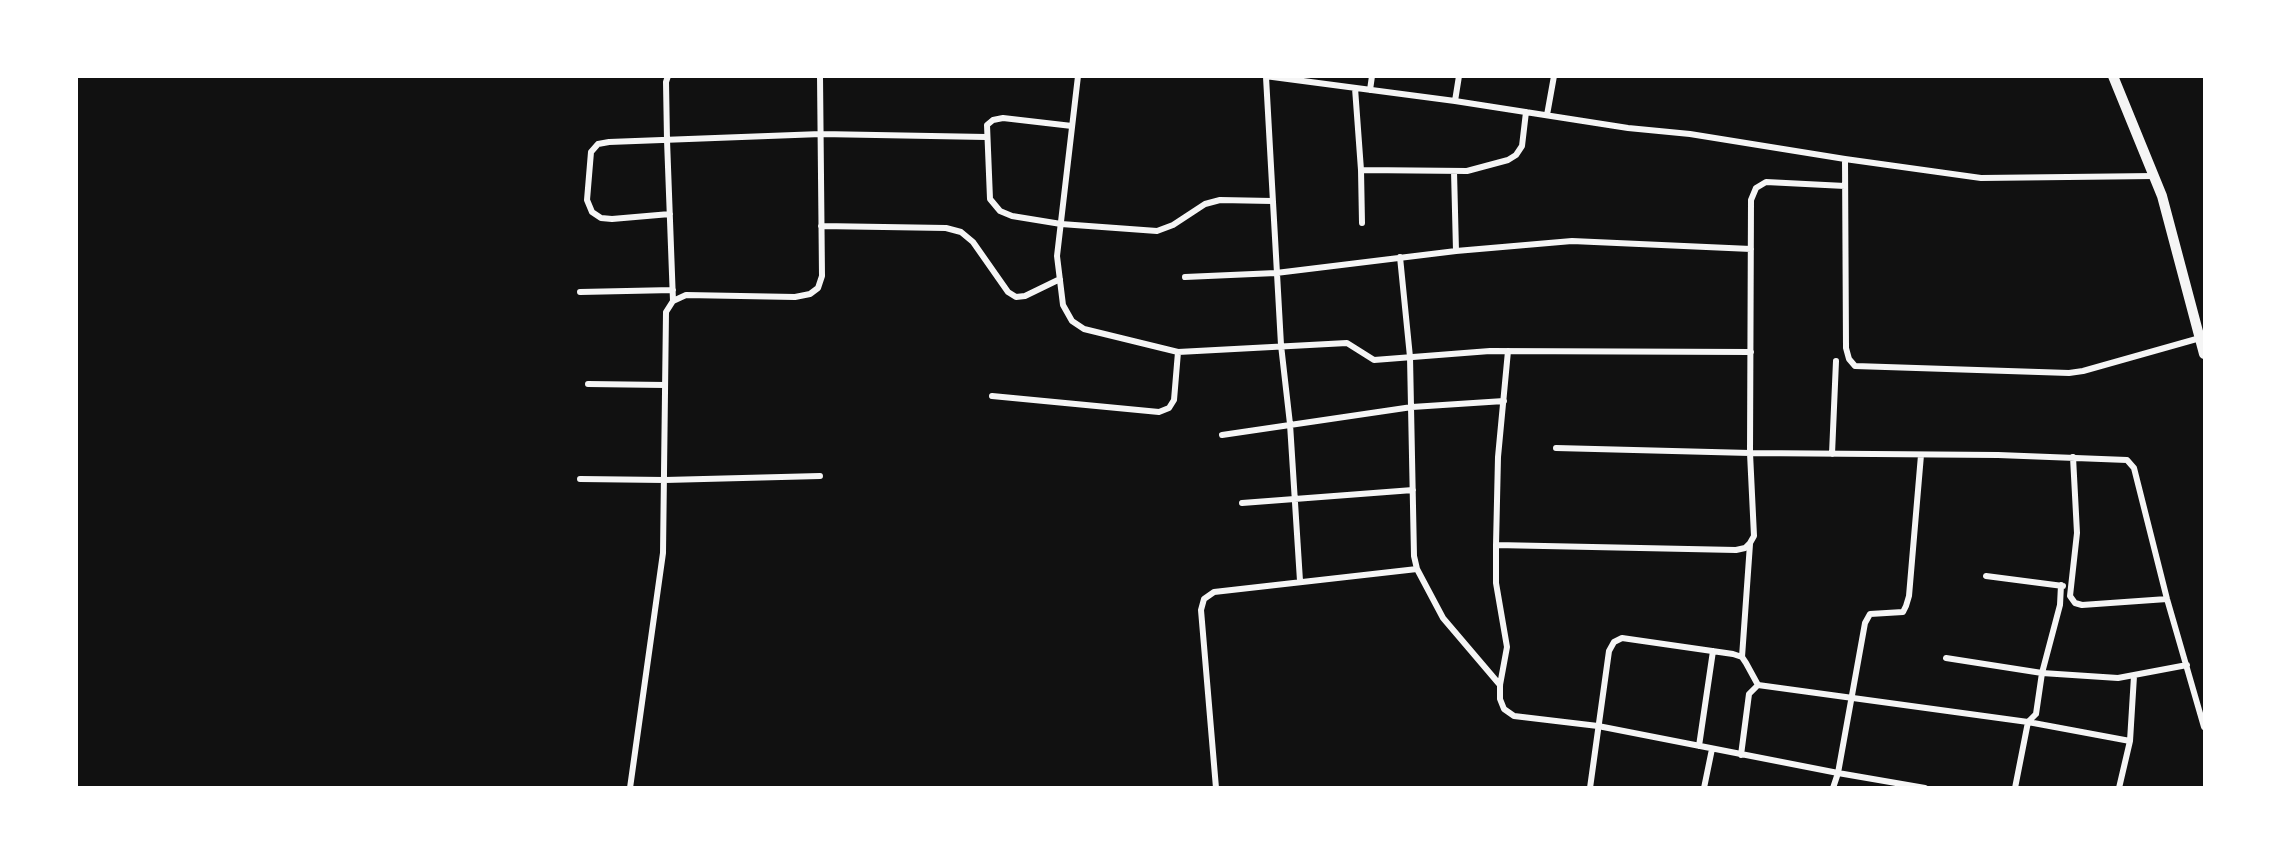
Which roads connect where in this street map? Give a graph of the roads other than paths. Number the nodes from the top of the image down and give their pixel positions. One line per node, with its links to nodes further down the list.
1 (668, 76): 17 (street)
2 (820, 76): 15 (street)
3 (1078, 76): 14 (street)
4 (1372, 76): 10 (street)
5 (1459, 76): 11 (street)
6 (1554, 76): 13 (street)
7 (2113, 76): 21 (street)
8 (1265, 77): 9 (street); 23 (street)
9 (1355, 88): 10 (street); 19 (street)
10 (1370, 90): 11 (street)
11 (1455, 101): 12 (street)
12 (1526, 112): 13 (street); 20 (street)
13 (1547, 115): 18 (street)
14 (1072, 126): 16 (street); 26 (street)
15 (821, 134): 16 (street); 17 (street); 27 (street)
16 (986, 137): 26 (street)
17 (667, 140): 24 (street); 24 (street)
18 (1845, 159): 21 (street); 22 (street)
19 (1361, 170): 20 (street); 25 (street)
20 (1454, 171): 29 (street)
21 (2154, 176): 37 (street)
22 (1845, 186): 28 (street); 37 (street)
23 (1272, 201): 26 (street); 31 (street)
24 (670, 214): 34 (street)
25 (1362, 223)
26 (1061, 224): 33 (street)
27 (822, 226): 33 (street); 36 (street)
28 (1751, 249): 29 (street); 41 (street)
29 (1456, 251): 30 (street)
30 (1400, 257): 31 (street); 43 (street)
31 (1276, 273): 32 (street); 38 (street)
32 (1185, 277)
33 (1060, 279): 40 (street)
34 (673, 290): 35 (street); 36 (street)
35 (580, 291)
36 (673, 301): 46 (street)
37 (2200, 338): 42 (street)
38 (1281, 345): 40 (street); 43 (street); 50 (street)
39 (1508, 351): 41 (street); 43 (street); 48 (street)
40 (1178, 352): 47 (street)
41 (1751, 352): 53 (street)
42 (2205, 354)
43 (1410, 357): 49 (street)
44 (1836, 361): 54 (street)
45 (588, 384): 46 (street)
46 (666, 385): 59 (street)
47 (992, 396)
48 (1504, 401): 49 (street); 64 (street)
49 (1412, 407): 50 (street); 60 (street)
50 (1290, 424): 51 (street); 61 (street)
51 (1222, 435)
52 (1556, 448): 53 (street)
53 (1750, 453): 54 (street); 63 (street)
54 (1832, 454): 55 (street)
55 (1922, 455): 56 (street); 79 (street)
56 (2073, 457): 69 (street); 70 (street)
57 (820, 476): 59 (street)
58 (580, 479): 59 (street)
59 (665, 480): 88 (street)
60 (1413, 490): 61 (street); 65 (street)
61 (1295, 500): 62 (street); 67 (street)
62 (1242, 503)
63 (1750, 543): 64 (street); 72 (street)
64 (1496, 545): 78 (street)
65 (1417, 569): 67 (street); 78 (street)
66 (1986, 576): 68 (street)
67 (1300, 581): 89 (street)
68 (2061, 585): 69 (street); 75 (street)
69 (2070, 587): 70 (street)
70 (2167, 599): 74 (street)
71 (1713, 651): 72 (street); 81 (street); 84 (street)
72 (1742, 657): 77 (street)
73 (1946, 658): 75 (street)
74 (2187, 665): 76 (street); 82 (street)
75 (2043, 673): 76 (street); 80 (street)
76 (2134, 676): 83 (street)
77 (1758, 685): 79 (street); 86 (street)
78 (1500, 686): 81 (street)
79 (1851, 699): 80 (street); 87 (street)
80 (2028, 722): 83 (street); 94 (street)
81 (1598, 726): 84 (street); 90 (street)
82 (2205, 727)
83 (2130, 741): 95 (street)
84 (1699, 746): 85 (street)
85 (1712, 749): 86 (street); 91 (street)
86 (1742, 755): 87 (street)
87 (1838, 773): 92 (street); 93 (street)
88 (630, 788)
89 (1216, 788)
90 (1590, 788)
91 (1704, 788)
92 (1833, 788)
93 (1924, 788)
94 (2014, 788)
95 (2119, 788)

